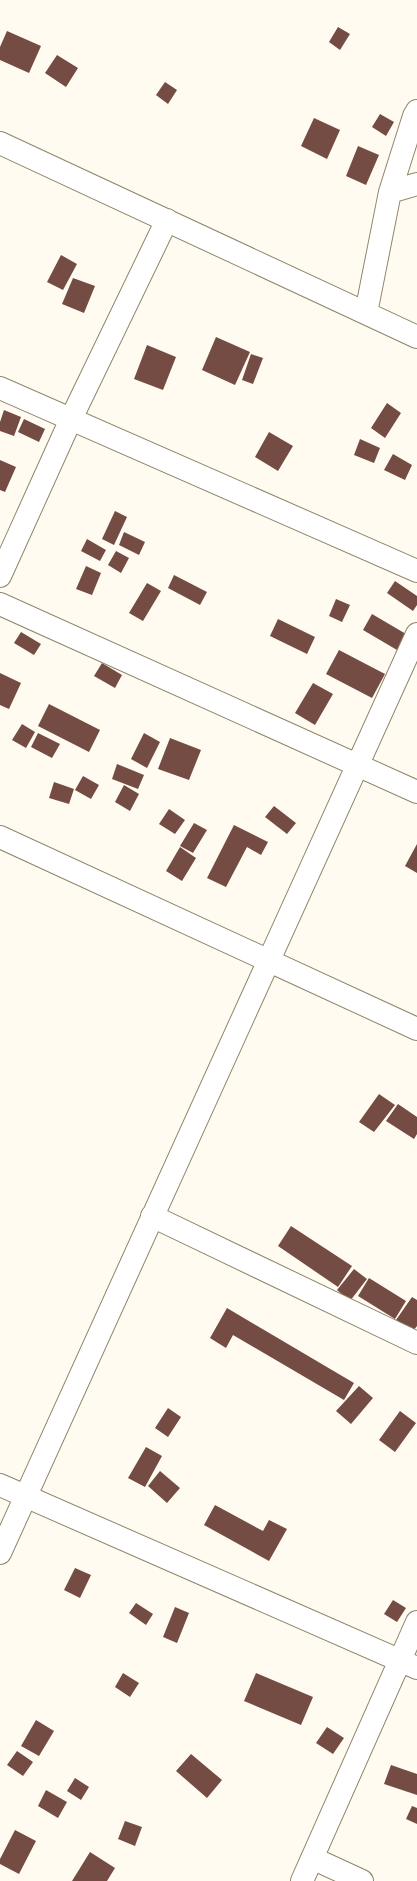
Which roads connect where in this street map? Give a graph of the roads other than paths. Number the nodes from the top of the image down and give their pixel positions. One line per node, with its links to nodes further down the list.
1 (417, 111): 4 (street)
2 (0, 143): 5 (street)
3 (417, 184): 4 (street)
4 (390, 192): 6 (street)
5 (167, 220): 6 (street); 9 (street)
6 (366, 313): 7 (street)
7 (417, 337)
8 (0, 388): 9 (street)
9 (71, 419): 10 (street); 11 (street)
10 (417, 570)
11 (0, 576)
12 (0, 604): 14 (street)
13 (417, 634): 14 (street)
14 (358, 767): 15 (street); 17 (street)
15 (417, 792)
16 (0, 837): 17 (street)
17 (269, 961): 18 (street); 19 (street)
18 (417, 1029)
19 (152, 1216): 20 (street); 22 (street)
20 (417, 1343)
21 (0, 1485): 22 (street)
22 (24, 1496): 23 (street); 25 (street)
23 (0, 1553)
24 (417, 1622): 25 (street)
25 (409, 1664): 26 (street)
26 (312, 1858): 27 (street); 28 (street)
27 (302, 1881)
28 (362, 1881)

